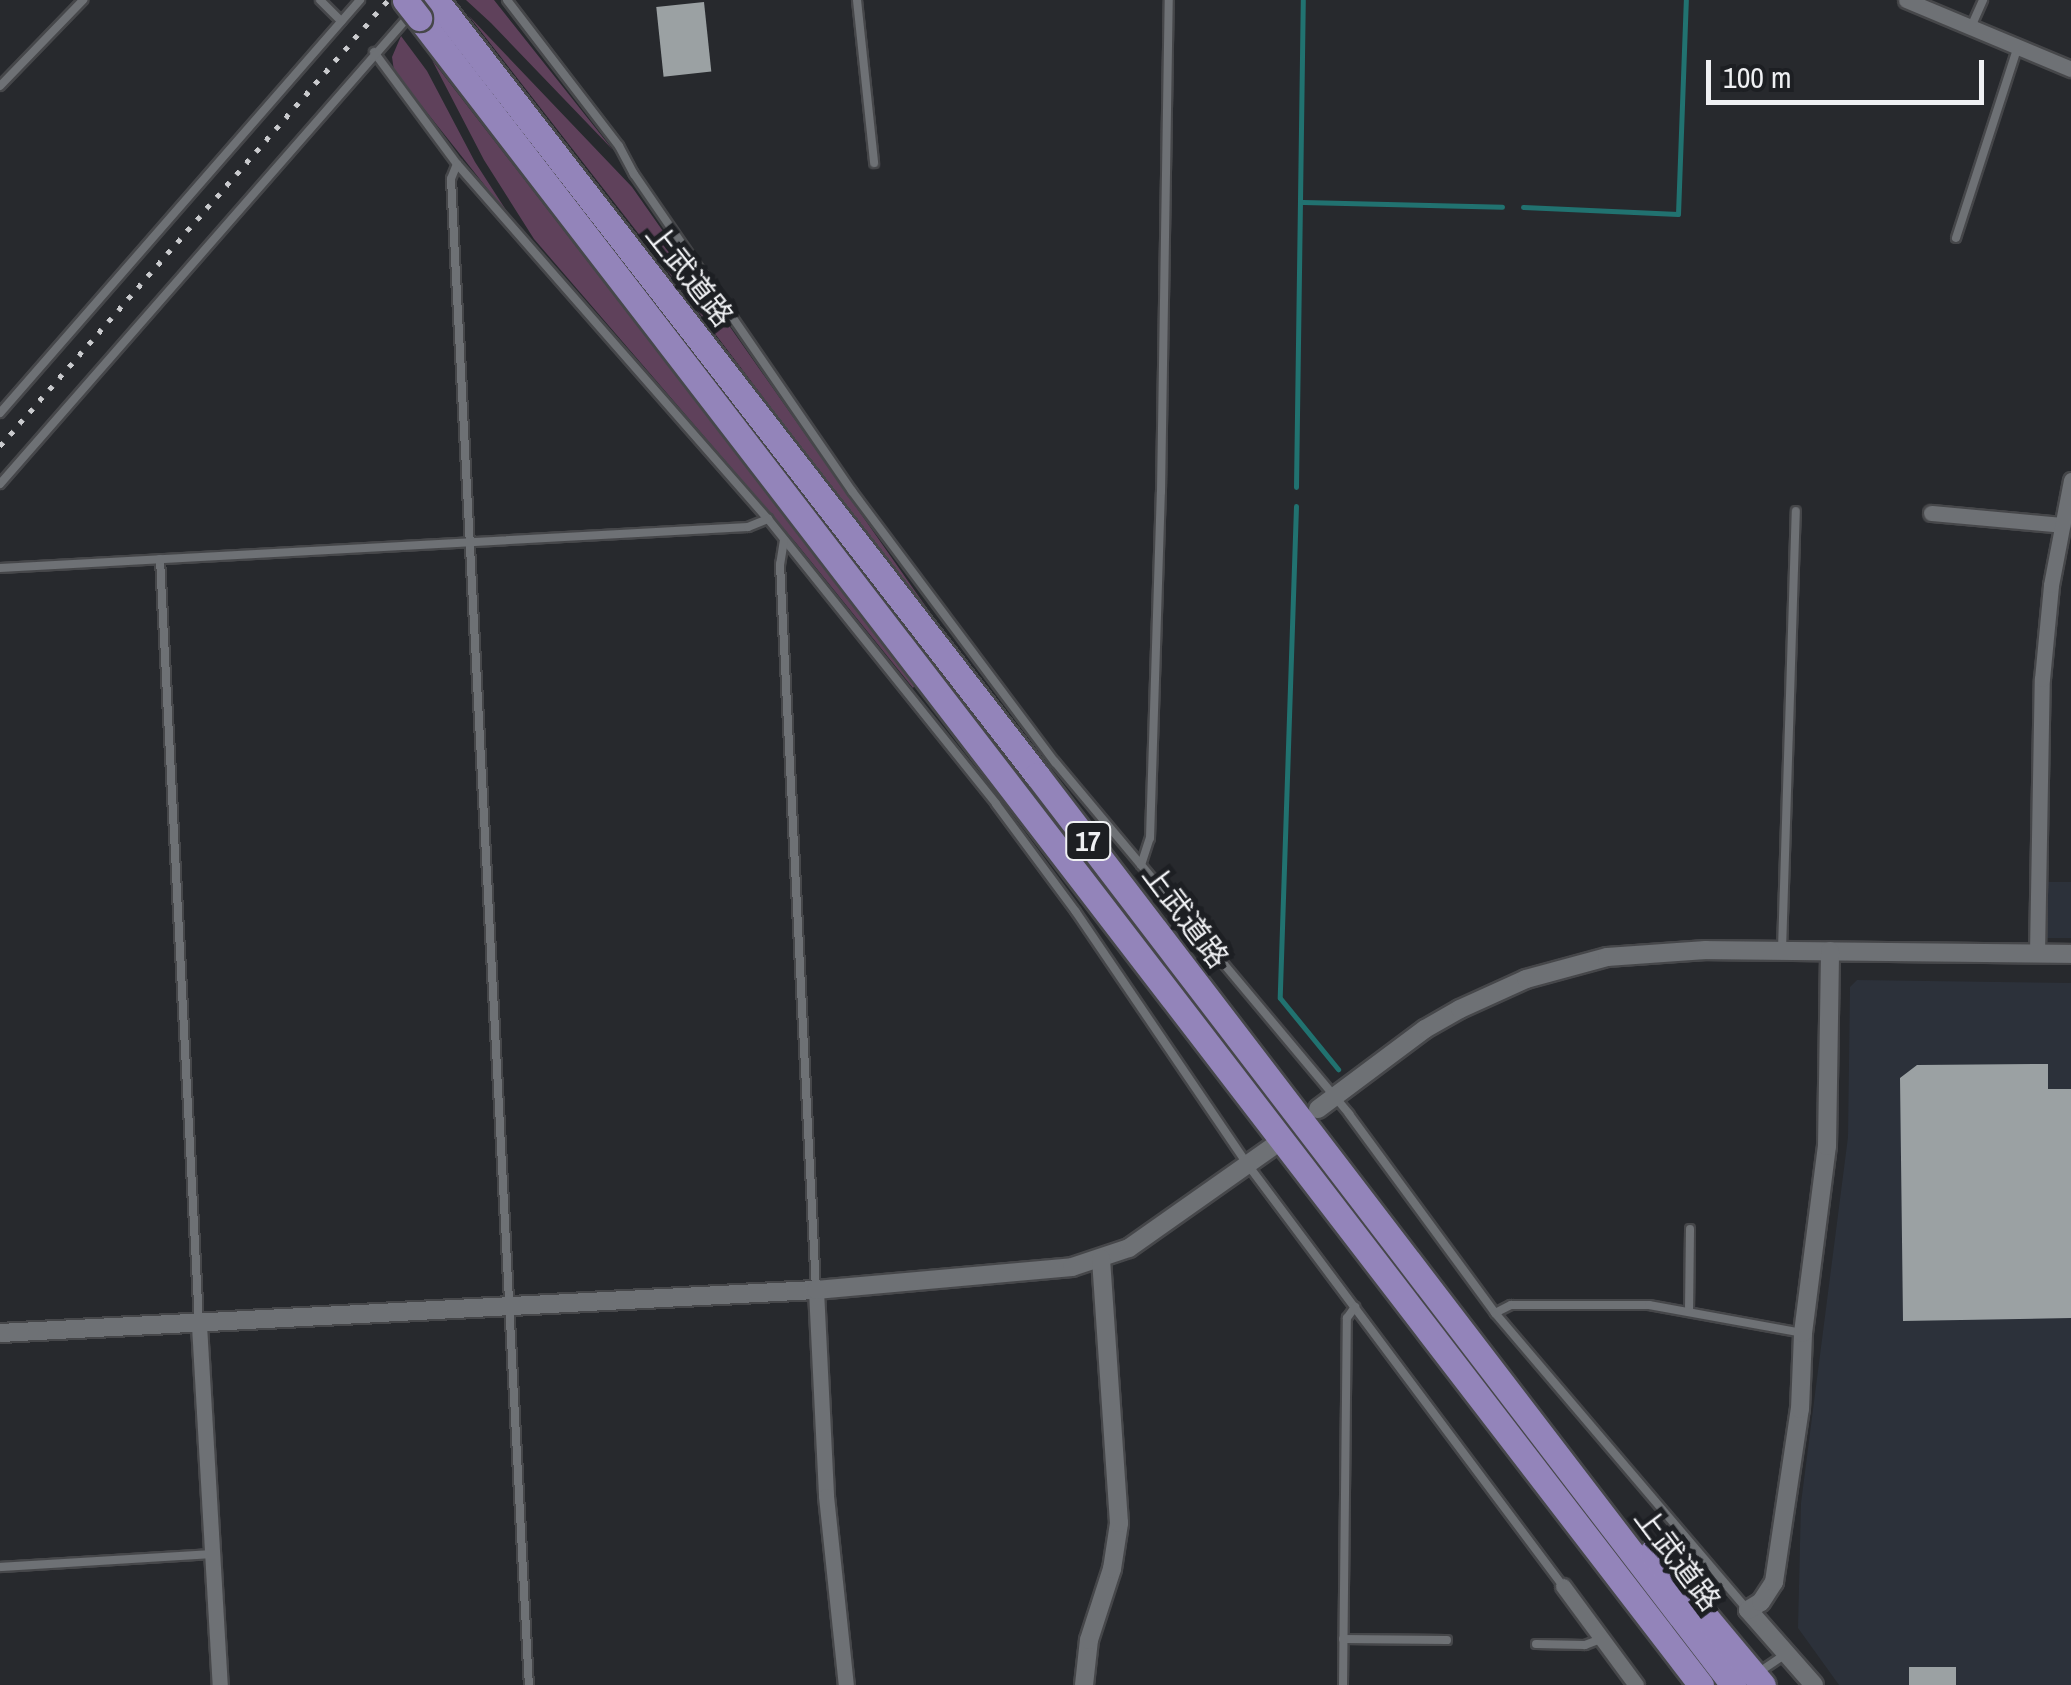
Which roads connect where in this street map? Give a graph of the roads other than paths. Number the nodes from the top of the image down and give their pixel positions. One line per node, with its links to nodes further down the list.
1 (83, 0): 15 (lane)
2 (320, 0): 10 (lane)
3 (360, 0): 10 (lane)
4 (507, 0): 30 (lane)
5 (857, 0): 16 (lane)
6 (1168, 0): 32 (lane)
7 (1906, 0): 11 (street)
8 (1982, 0): 11 (lane)
9 (424, 4): 13 (lane); 30 (highway, 上武道路 / 17); 31 (highway, 上武道路 / 17)
10 (341, 21): 19 (lane)
11 (1972, 28): 12 (street)
12 (2018, 46): 14 (street); 18 (lane)
13 (374, 52): 17 (lane); 21 (lane)
14 (2071, 69)
15 (0, 86)
16 (874, 163)
17 (457, 164): 24 (lane); 27 (lane)
18 (1956, 238)
19 (0, 413)
20 (2071, 480): 25 (street)
21 (0, 484)
22 (1796, 511): 33 (lane)
23 (1931, 513): 25 (street)
24 (768, 519): 26 (lane); 27 (lane)
25 (2062, 525): 35 (street)
26 (784, 540): 31 (lane); 43 (lane)
27 (469, 543): 28 (lane); 44 (lane)
28 (160, 559): 29 (lane); 48 (lane)
29 (0, 568)
30 (1046, 768): 32 (lane); 51 (highway, 上武道路 / 17)
31 (1005, 797): 40 (lane); 52 (highway, 上武道路 / 17)
32 (1141, 865): 37 (lane)
33 (1782, 950): 34 (street); 37 (street)
34 (1830, 951): 35 (street); 50 (street)
35 (2038, 953): 36 (street)
36 (2071, 954)
37 (1334, 1096): 38 (street); 46 (lane)
38 (1318, 1109)
39 (1271, 1148): 40 (street)
40 (1248, 1165): 42 (street); 45 (lane)
41 (1690, 1228): 47 (lane)
42 (1101, 1259): 43 (street); 66 (street)
43 (816, 1290): 44 (street); 65 (street)
44 (512, 1306): 48 (street); 64 (lane)
45 (1355, 1307): 55 (lane); 58 (lane)
46 (1495, 1312): 47 (lane); 56 (lane)
47 (1690, 1312): 50 (lane)
48 (199, 1325): 49 (street); 53 (street)
49 (0, 1333)
50 (1802, 1333): 56 (street)
51 (1546, 1439): 62 (highway); 71 (highway, 上武道路 / 17)
52 (1535, 1468): 69 (highway); 70 (highway, 上武道路 / 17)
53 (214, 1554): 54 (lane); 63 (street)
54 (0, 1566)
55 (1564, 1586): 57 (street)
56 (1748, 1610): 61 (street)
57 (1604, 1638): 60 (lane); 68 (street)
58 (1344, 1639): 59 (lane); 67 (lane)
59 (1447, 1640)
60 (1536, 1644)
61 (1786, 1654): 62 (lane); 72 (street)
62 (1764, 1676)
63 (220, 1685)
64 (529, 1685)
65 (846, 1685)
66 (1084, 1685)
67 (1343, 1685)
68 (1636, 1685)
69 (1680, 1685)
70 (1701, 1685)
71 (1733, 1685)
72 (1814, 1685)

